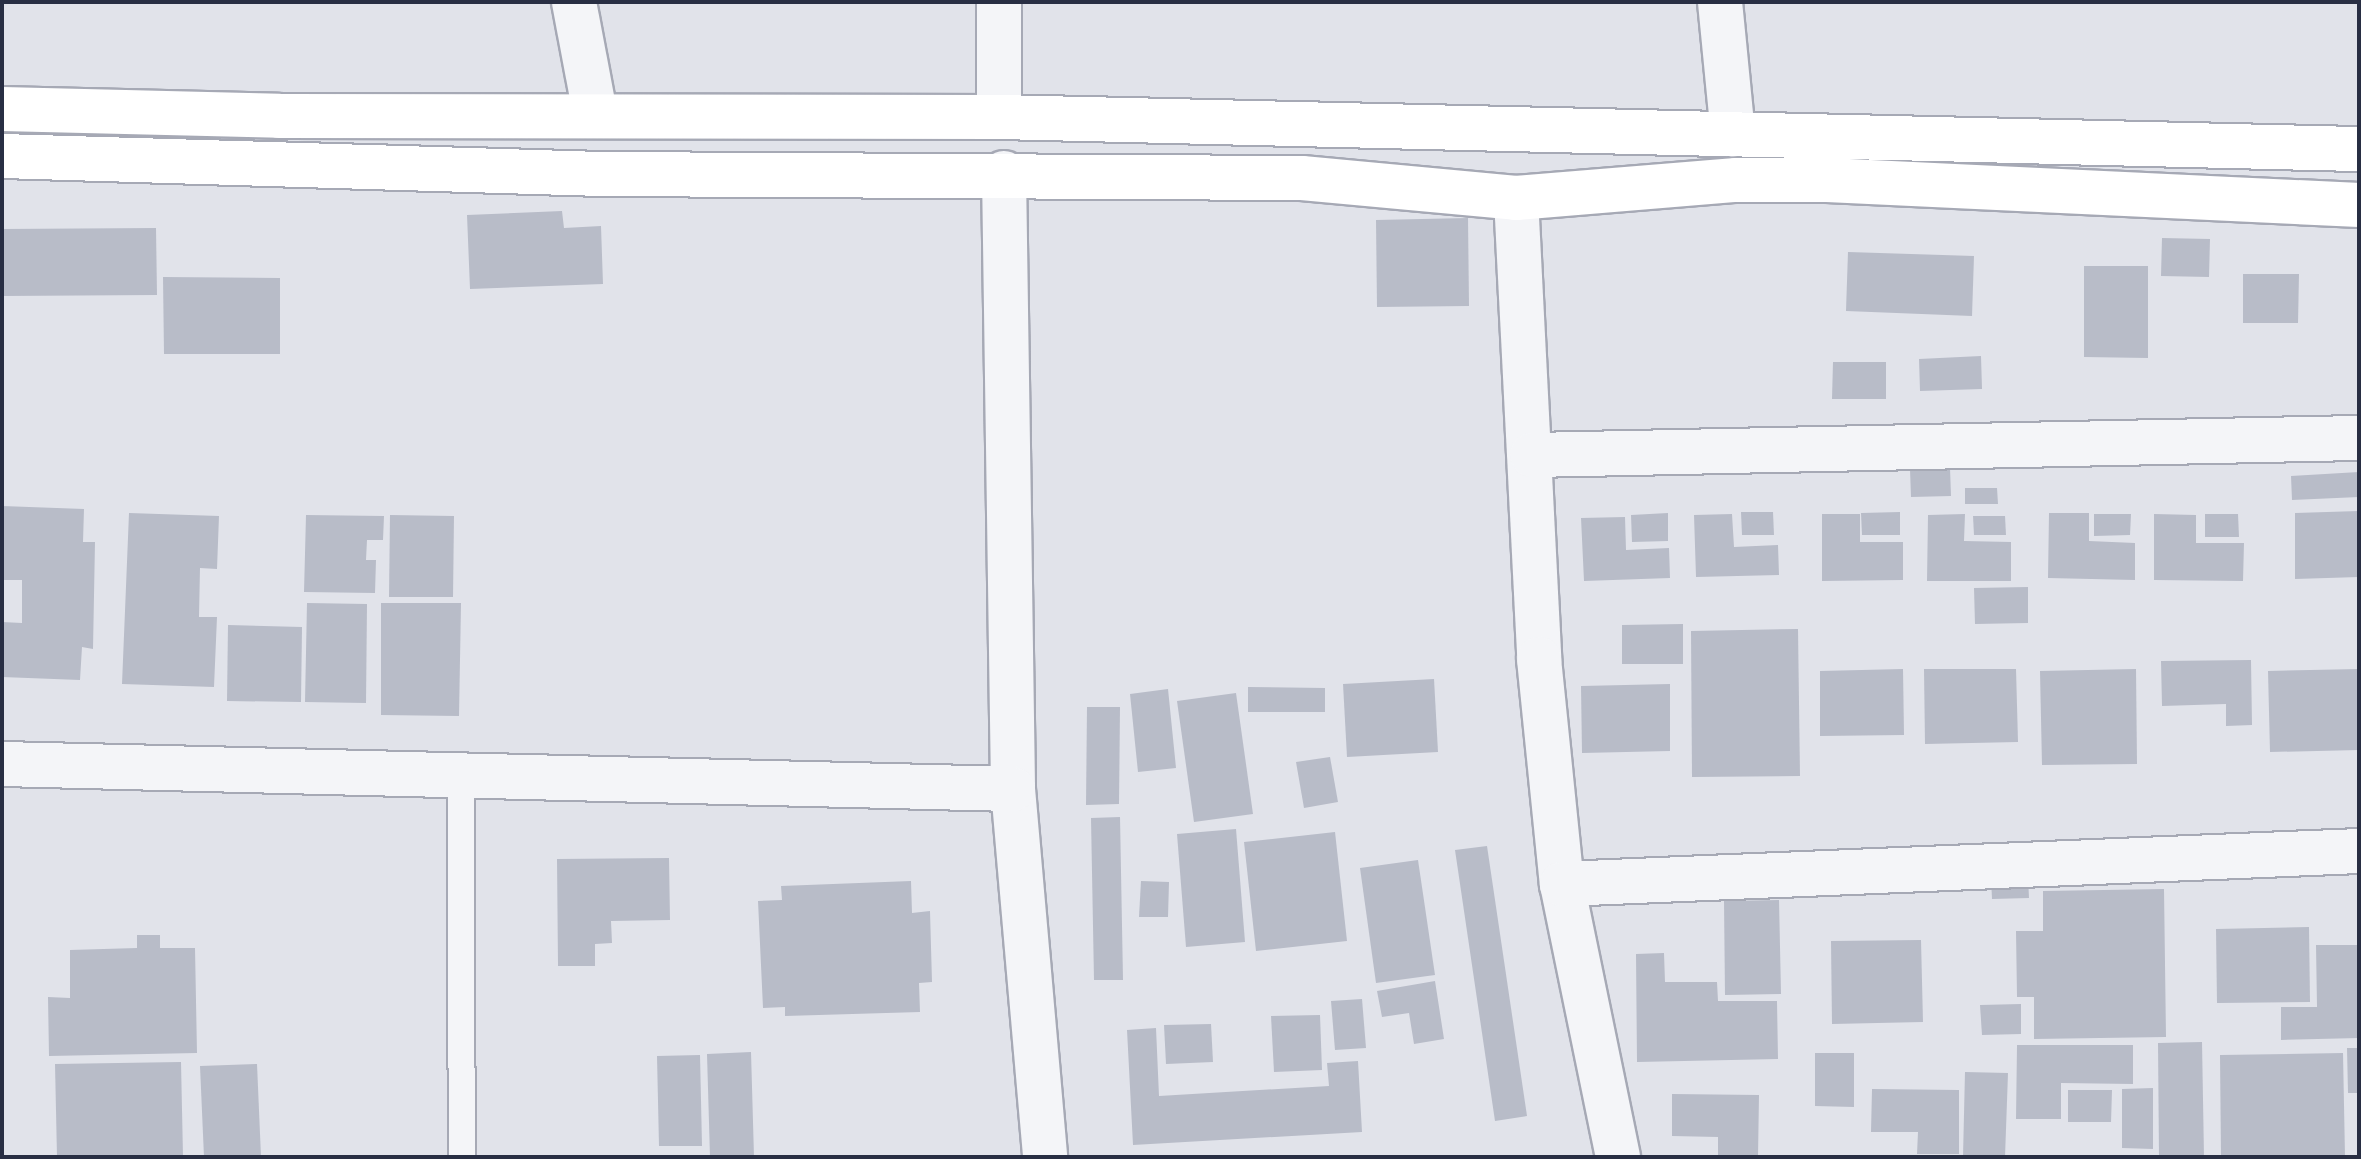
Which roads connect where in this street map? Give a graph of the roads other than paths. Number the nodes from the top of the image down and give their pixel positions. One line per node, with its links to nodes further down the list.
1 (574, 2): 5 (street)
2 (999, 2): 6 (street)
3 (1720, 2): 7 (street)
4 (2, 109): 5 (main road)
5 (595, 113): 6 (main road)
6 (999, 117): 7 (main road)
7 (1733, 134): 8 (main road)
8 (2359, 149)
9 (2, 156): 10 (main road)
10 (1004, 173): 11 (main road); 17 (street)
11 (1516, 198): 12 (main road); 14 (street)
12 (2359, 205)
13 (2359, 438): 14 (street)
14 (1532, 455): 19 (street)
15 (2, 764): 16 (street)
16 (461, 775): 17 (street); 20 (lane)
17 (1013, 789): 21 (street)
18 (2359, 851): 19 (street)
19 (1562, 884): 22 (street)
20 (462, 1157)
21 (1045, 1157)
22 (1618, 1157)

